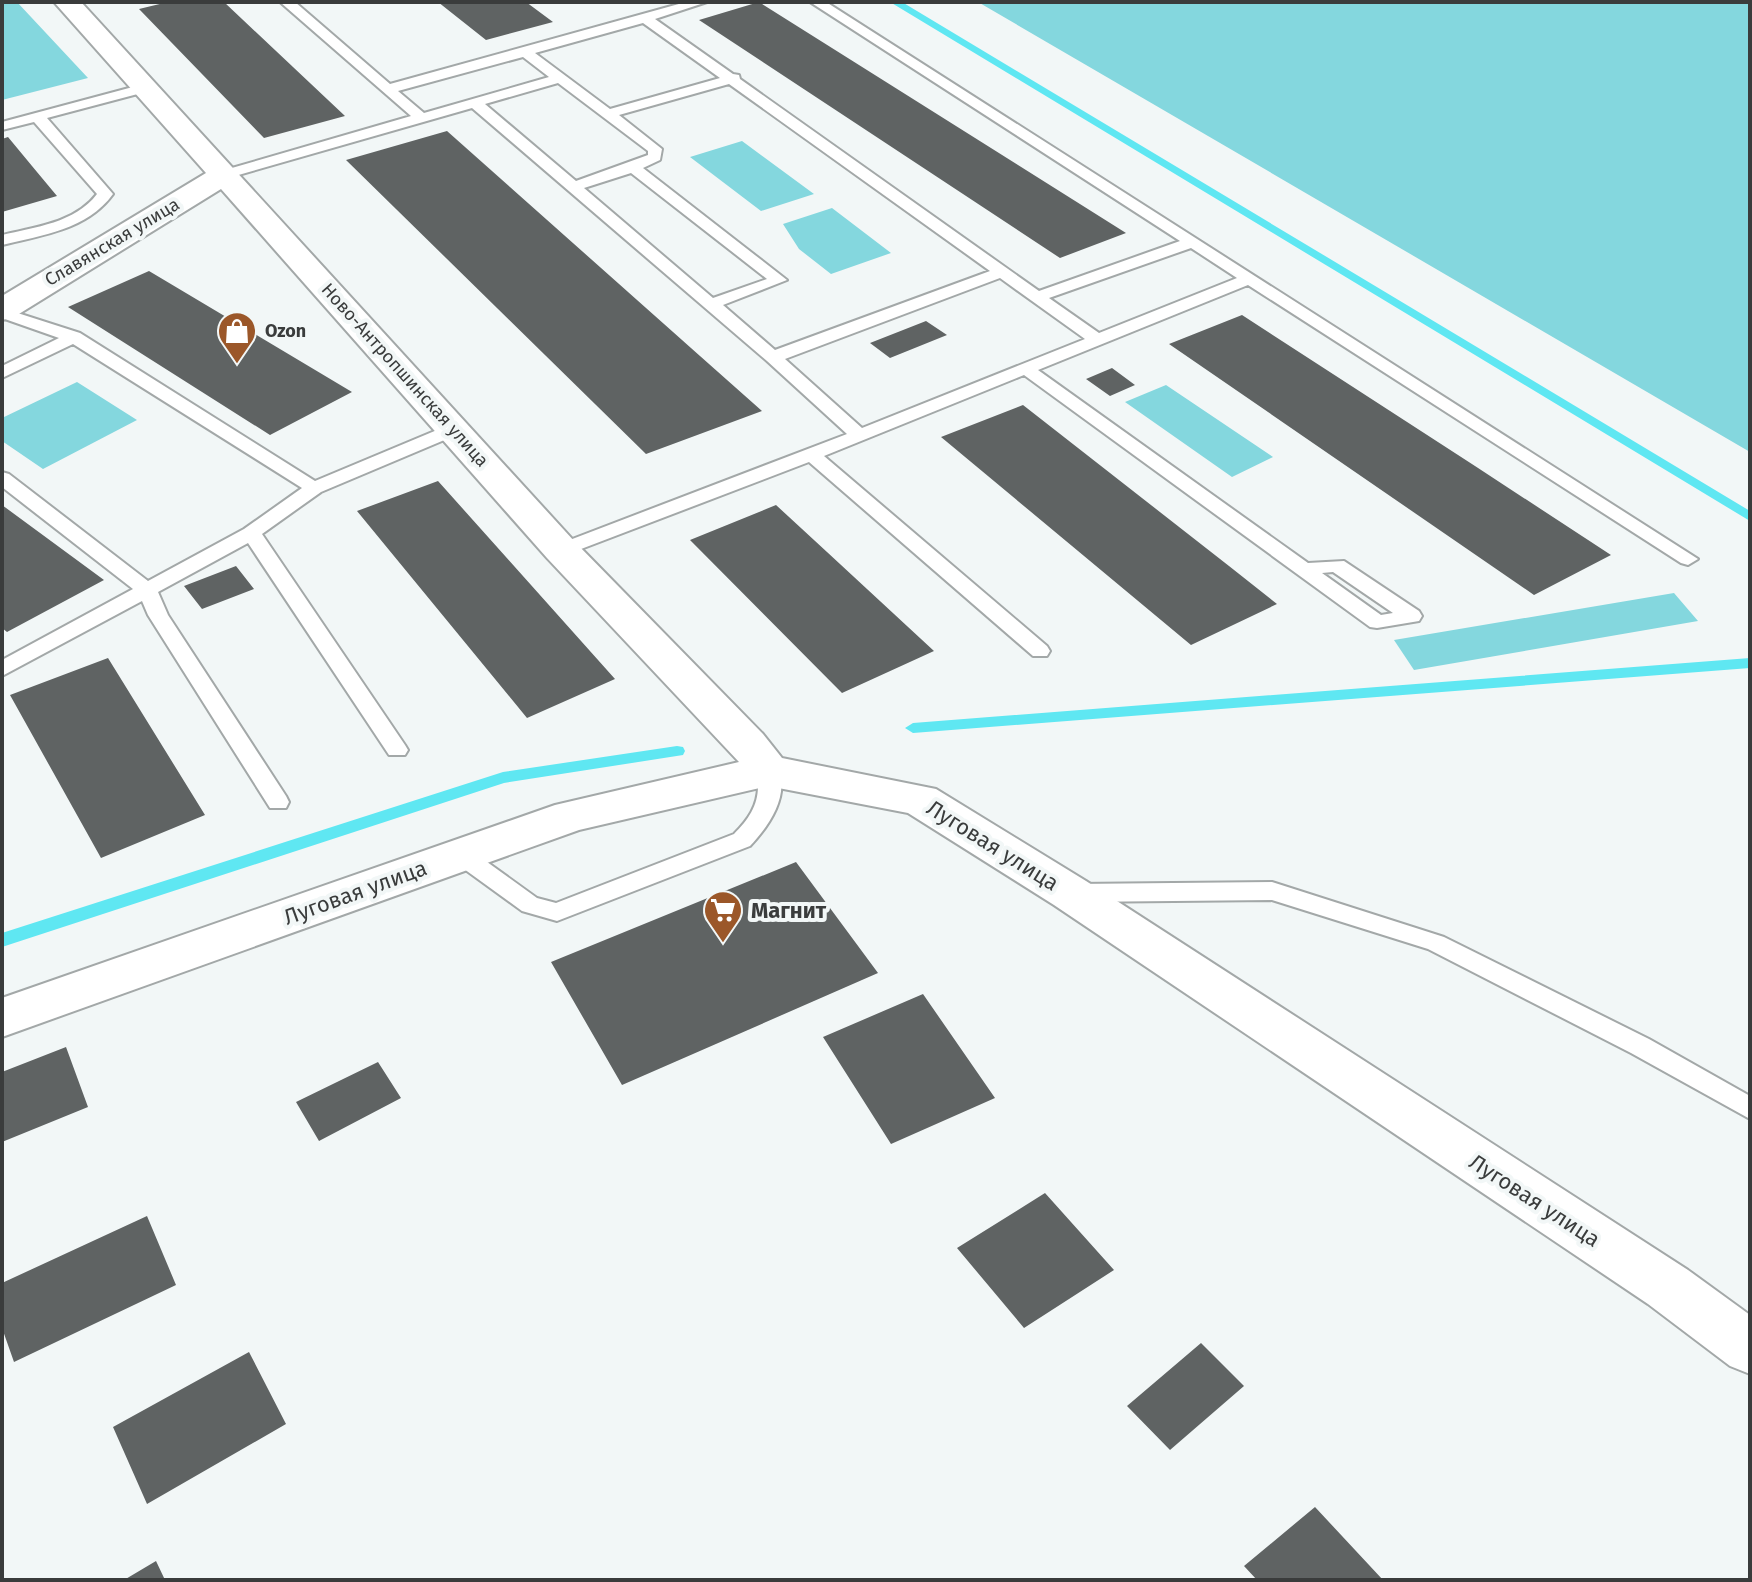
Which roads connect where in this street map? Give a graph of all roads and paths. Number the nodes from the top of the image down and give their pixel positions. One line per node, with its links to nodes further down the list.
1 (67, 2): 9 (street, Ново-Антропшинская улица)
2 (287, 2): 10 (lane)
3 (700, 2): 5 (lane)
4 (817, 2): 20 (lane)
5 (645, 18): 6 (lane); 8 (lane)
6 (525, 52): 7 (lane); 10 (lane)
7 (560, 78): 11 (lane); 12 (lane)
8 (734, 78): 12 (lane); 21 (lane)
9 (144, 88): 13 (lane); 17 (street, Ново-Антропшинская улица)
10 (389, 89): 14 (lane)
11 (475, 103): 14 (lane); 18 (lane)
12 (608, 114): 16 (lane)
13 (37, 116): 15 (lane); 19 (lane)
14 (421, 118): 17 (lane)
15 (2, 126)
16 (633, 167): 18 (lane); 24 (lane)
17 (223, 175): 25 (street, Славянская улица); 31 (street, Ново-Антропшинская улица)
18 (573, 187): 24 (lane)
19 (2, 240)
20 (1190, 243): 22 (lane); 23 (lane)
21 (1002, 272): 23 (lane); 28 (lane)
22 (1251, 278): 27 (lane); 39 (lane)
23 (1036, 297): 27 (lane)
24 (711, 304): 28 (lane)
25 (2, 311): 26 (lane)
26 (74, 337): 30 (lane); 35 (lane)
27 (1097, 340): 29 (lane)
28 (773, 357): 32 (lane)
29 (1025, 368): 32 (lane); 38 (lane)
30 (2, 373)
31 (455, 429): 35 (lane); 37 (street, Ново-Антропшинская улица)
32 (860, 436): 33 (lane)
33 (811, 455): 37 (lane); 41 (lane)
34 (2, 478): 40 (lane)
35 (314, 488): 36 (lane)
36 (251, 533): 40 (lane); 43 (lane)
37 (561, 550): 44 (street, Ново-Антропшинская улица)
38 (1308, 569): 38 (lane)
39 (1667, 570)
40 (148, 591): 42 (lane); 45 (lane)
41 (1040, 651)
42 (2, 669)
43 (397, 750)
44 (758, 758): 46 (street, Луговая улица); 46 (lane); 47 (street, Луговая улица)
45 (278, 802)
46 (461, 855): 48 (street, Луговая улица)
47 (1070, 893): 49 (lane); 50 (street, Луговая улица)
48 (2, 1018)
49 (1750, 1108)
50 (1750, 1348)

